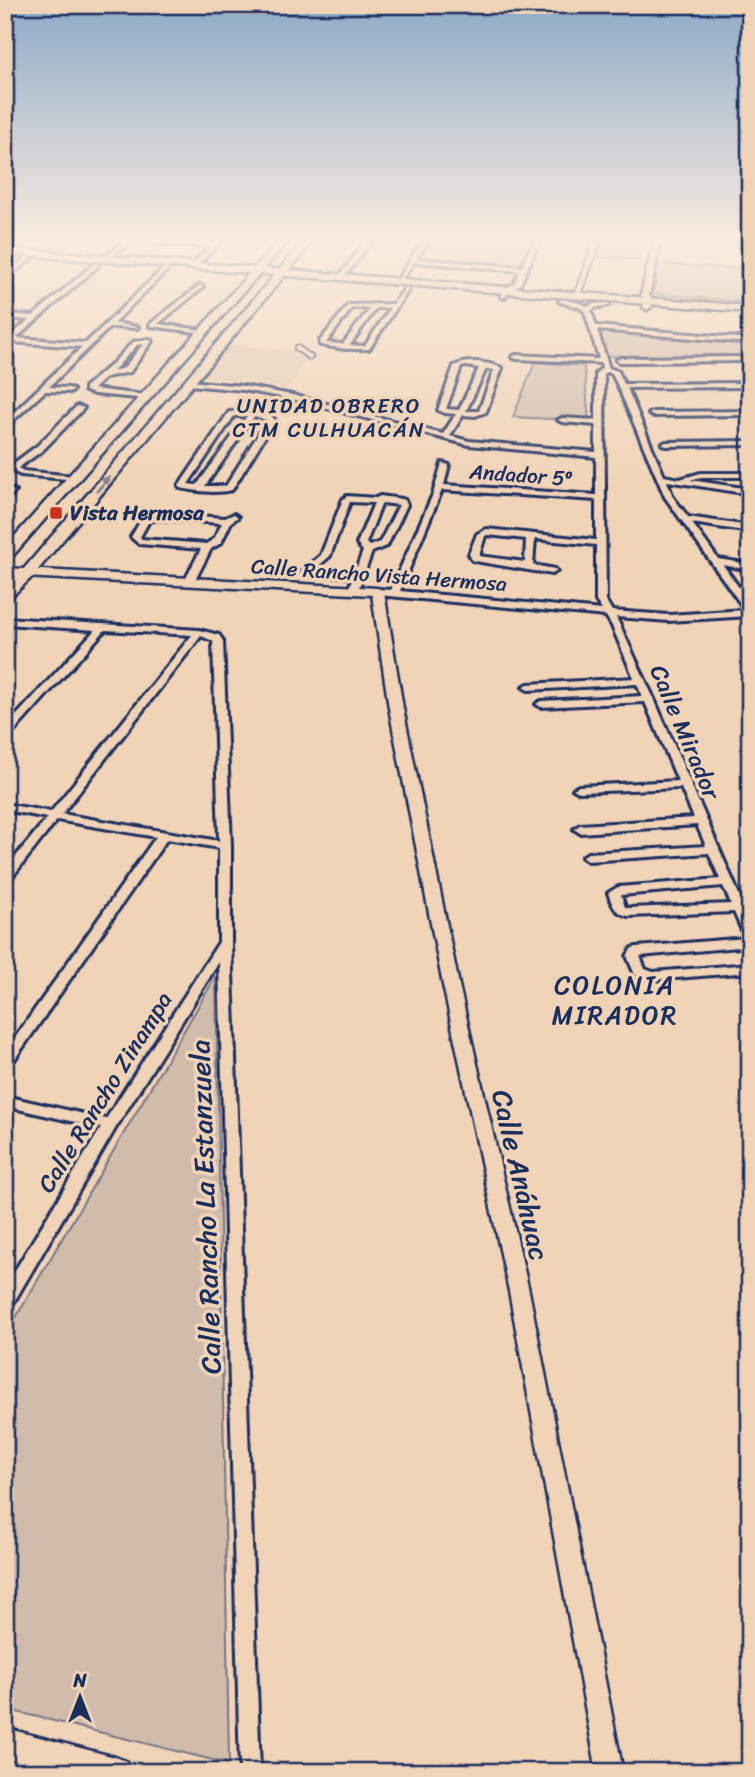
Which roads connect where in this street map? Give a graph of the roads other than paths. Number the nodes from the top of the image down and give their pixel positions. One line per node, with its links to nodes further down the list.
1 (32, 321): 15 (street)
2 (114, 321): 10 (street)
3 (155, 321): 13 (street)
4 (212, 321): 13 (main road)
5 (241, 321): 26 (main road)
6 (338, 321): 17 (street)
7 (363, 321): 17 (street)
8 (385, 321): 17 (street)
9 (592, 321): 12 (street)
10 (110, 325): 11 (street); 16 (street)
11 (135, 327)
12 (595, 328): 14 (street); 24 (street)
13 (202, 332): 32 (main road)
14 (750, 341)
15 (7, 342): 16 (street)
16 (88, 345): 29 (street)
17 (345, 347)
18 (297, 348): 19 (street)
19 (310, 357)
20 (516, 357): 24 (street)
21 (750, 359): 22 (street)
22 (620, 360)
23 (484, 365): 35 (street); 35 (street); 35 (street)
24 (606, 365): 28 (street); 39 (street, Calle Mirador)
25 (106, 375): 25 (street); 32 (street)
26 (188, 383): 31 (street); 71 (main road, one-way to 26)
27 (750, 385): 28 (street)
28 (622, 386): 49 (street)
29 (44, 389): 30 (street); 40 (street)
30 (69, 390)
31 (257, 390): 34 (street); 41 (street)
32 (145, 397): 48 (main road)
33 (80, 408): 45 (street)
34 (248, 413): 51 (street); 51 (street); 51 (street)
35 (461, 413): 41 (street)
36 (750, 413): 37 (street)
37 (653, 414)
38 (562, 420): 39 (street)
39 (600, 423): 44 (street, Calle Mirador)
40 (5, 426)
41 (444, 438): 44 (street)
42 (750, 443): 43 (street)
43 (666, 444)
44 (601, 455): 55 (street, Calle Mirador)
45 (15, 466): 48 (street)
46 (445, 466): 53 (street)
47 (750, 475): 50 (street)
48 (74, 478): 64 (main road)
49 (661, 478): 50 (street); 58 (street)
50 (681, 481): 54 (street)
51 (198, 489)
52 (5, 490): 56 (street)
53 (438, 491): 55 (street, Andador 5º); 76 (street)
54 (750, 492)
55 (600, 498): 61 (street, Calle Mirador)
56 (5, 499)
57 (380, 499): 63 (street); 63 (street); 69 (street)
58 (685, 519): 59 (street); 65 (street)
59 (750, 529)
60 (531, 536): 61 (street); 66 (street); 66 (street)
61 (599, 543): 78 (street, Calle Mirador)
62 (207, 547): 62 (street); 73 (street)
63 (368, 550): 72 (street)
64 (5, 556)
65 (718, 562): 67 (street); 79 (street)
66 (527, 566): 68 (street)
67 (750, 567)
68 (552, 570)
69 (307, 571): 72 (street); 74 (street)
70 (5, 572): 71 (street, Calle Rancho Vista Hermosa)
71 (27, 574): 73 (street, Calle Rancho Vista Hermosa); 77 (main road)
72 (357, 575): 75 (street)
73 (189, 582): 74 (street, Calle Rancho Vista Hermosa)
74 (303, 588): 75 (street, Calle Rancho Vista Hermosa)
75 (353, 590): 76 (street, Calle Rancho Vista Hermosa)
76 (386, 592): 78 (street, Calle Rancho Vista Hermosa); 113 (street, Calle Anáhuac)
77 (5, 595)
78 (607, 612): 79 (street, Calle Rancho Vista Hermosa); 84 (street, Calle Mirador)
79 (750, 612)
80 (5, 621): 81 (street)
81 (102, 628): 82 (street); 88 (street)
82 (199, 633): 83 (street); 92 (street)
83 (218, 641): 96 (street, Calle Rancho La Estanzuela)
84 (641, 681): 85 (street); 86 (street, Calle Mirador)
85 (528, 687)
86 (649, 699): 87 (street); 89 (street, Calle Mirador)
87 (541, 704)
88 (5, 735)
89 (684, 784): 90 (street); 93 (street, Calle Mirador)
90 (579, 789)
91 (5, 807): 92 (street)
92 (54, 816): 95 (street); 99 (street)
93 (700, 821): 94 (street); 97 (street, Calle Mirador)
94 (580, 829)
95 (163, 836): 96 (street); 106 (street)
96 (225, 846): 104 (street, Calle Rancho La Estanzuela)
97 (713, 849): 98 (street); 100 (street, Calle Mirador)
98 (588, 857)
99 (5, 878)
100 (727, 882): 101 (street, Calle Mirador); 101 (street)
101 (738, 908): 102 (street, Calle Mirador)
102 (750, 935)
103 (750, 942): 105 (street)
104 (225, 943): 108 (street, Calle Rancho Zinampa); 112 (street, Calle Rancho La Estanzuela)
105 (750, 968)
106 (5, 1063)
107 (5, 1101): 108 (street)
108 (110, 1125): 109 (street, Calle Rancho Zinampa)
109 (5, 1302)
110 (5, 1742): 111 (main road)
111 (116, 1772)
112 (250, 1772)
113 (610, 1772)

